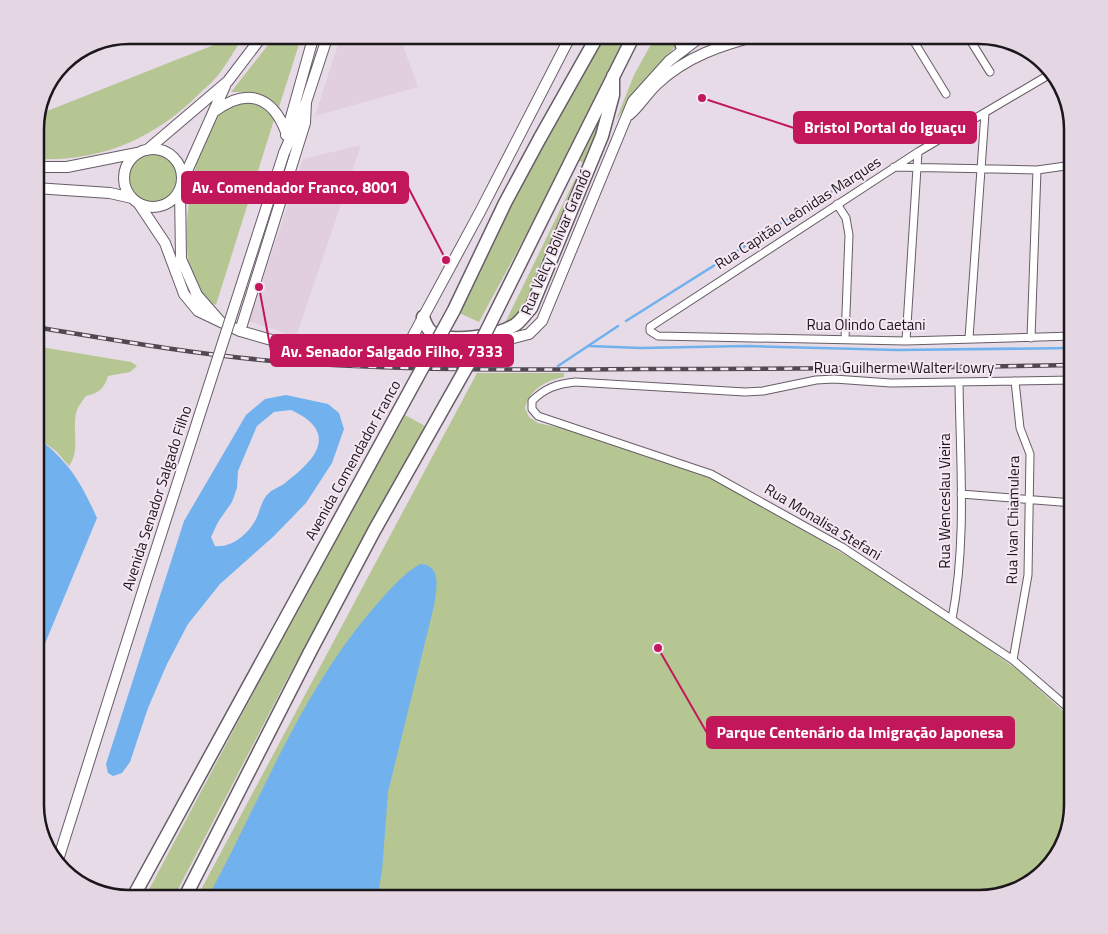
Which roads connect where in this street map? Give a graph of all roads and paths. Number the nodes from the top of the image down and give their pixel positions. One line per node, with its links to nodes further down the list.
1 (256, 44): 16 (street)
2 (311, 44): 22 (street, Avenida Senador Salgado Filho)
3 (325, 44): 18 (street, Avenida Senador Salgado Filho)
4 (566, 44): 36 (street)
5 (593, 44): 59 (highway, Avenida Comendador Franco, bridge)
6 (629, 44): 14 (highway)
7 (682, 44): 12 (highway)
8 (690, 44): 12 (street, Rua Velcy Bolivar Grandó)
9 (723, 44): 21 (street, Rua Velcy Bolivar Grandó)
10 (915, 44): 17 (street)
11 (973, 44): 13 (street)
12 (683, 49): 21 (street, Rua Velcy Bolivar Grandó)
13 (990, 72)
14 (613, 76): 36 (highway); 60 (highway, bridge)
15 (1046, 76): 20 (street, Rua Capitão Leônidas Marques)
16 (228, 81): 19 (street); 23 (street)
17 (946, 94)
18 (306, 102): 25 (street, Avenida Senador Salgado Filho); 39 (street)
19 (212, 113): 22 (street); 32 (street)
20 (985, 113): 24 (street, Rua Capitão Leônidas Marques); 30 (street)
21 (627, 118): 46 (street, Rua Velcy Bolivar Grandó)
22 (286, 132): 25 (street, Avenida Senador Salgado Filho)
23 (143, 151): 27 (street); 32 (street); 34 (street)
24 (918, 152): 28 (street, Rua Capitão Leônidas Marques); 29 (street)
25 (284, 153): 58 (street, Avenida Senador Salgado Filho, bridge)
26 (1064, 166): 31 (street)
27 (44, 167)
28 (894, 167): 29 (street); 35 (street, Rua Capitão Leônidas Marques)
29 (916, 167): 30 (street); 45 (street)
30 (981, 169): 31 (street); 42 (street)
31 (1037, 170): 43 (street)
32 (181, 186): 34 (street); 37 (street, Rua Velcy Bolivar Grandó)
33 (44, 189): 34 (street)
34 (135, 201): 37 (street, Rua Velcy Bolivar Grandó)
35 (836, 204): 40 (street, Rua Capitão Leônidas Marques); 44 (street)
36 (423, 317): 38 (street)
37 (219, 320): 39 (street, Rua Velcy Bolivar Grandó)
38 (416, 329): 46 (street); 47 (street)
39 (240, 331): 47 (street, Rua Velcy Bolivar Grandó)
40 (658, 336): 44 (street, Rua Olindo Caetani)
41 (1064, 336): 43 (street, Rua Olindo Caetani)
42 (969, 338): 43 (street, Rua Olindo Caetani); 45 (street, Rua Olindo Caetani)
43 (1031, 338)
44 (845, 339): 45 (street, Rua Olindo Caetani)
45 (906, 341)
46 (423, 346): 47 (street, Rua Velcy Bolivar Grandó)
47 (407, 347)
48 (1064, 380): 49 (street, Rua Guilherme Walter Lowry)
49 (1015, 381): 50 (street, Rua Guilherme Walter Lowry); 53 (street, Rua Ivan Chiamulera)
50 (959, 382): 51 (street, Rua Guilherme Walter Lowry); 52 (street, Rua Wenceslau Vieira)
51 (532, 409): 55 (street, Rua Monalisa Stefani)
52 (962, 494): 53 (street); 55 (street, Rua Wenceslau Vieira)
53 (1029, 501): 54 (street); 56 (street, Rua Ivan Chiamulera)
54 (1064, 503)
55 (952, 619): 56 (street, Rua Monalisa Stefani)
56 (1013, 660): 57 (street, Rua Monalisa Stefani)
57 (1064, 704)
58 (59, 853)
59 (137, 890)
60 (189, 890)

